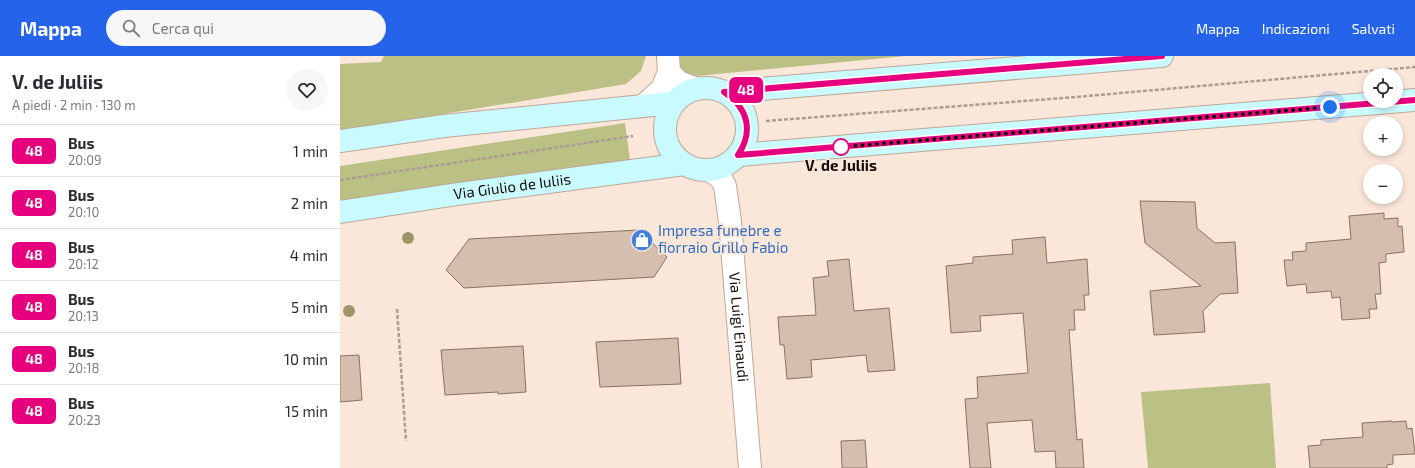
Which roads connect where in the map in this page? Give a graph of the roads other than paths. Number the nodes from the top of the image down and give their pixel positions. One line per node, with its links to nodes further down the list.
1 (1162, 56): 4 (main road)
2 (669, 64): 3 (street); 7 (street)
3 (697, 89): 4 (main road); 6 (main road)
4 (724, 92): 9 (main road)
5 (1415, 100): 9 (main road)
6 (674, 103): 7 (main road); 10 (main road)
7 (643, 106): 8 (main road)
8 (340, 140)
9 (738, 155): 11 (main road)
10 (684, 164): 11 (main road, Via Giulio de Iuliis); 12 (main road, Via Giulio de Iuliis)
11 (710, 170): 13 (street, Via Luigi Einaudi)
12 (340, 212)
13 (750, 468)

